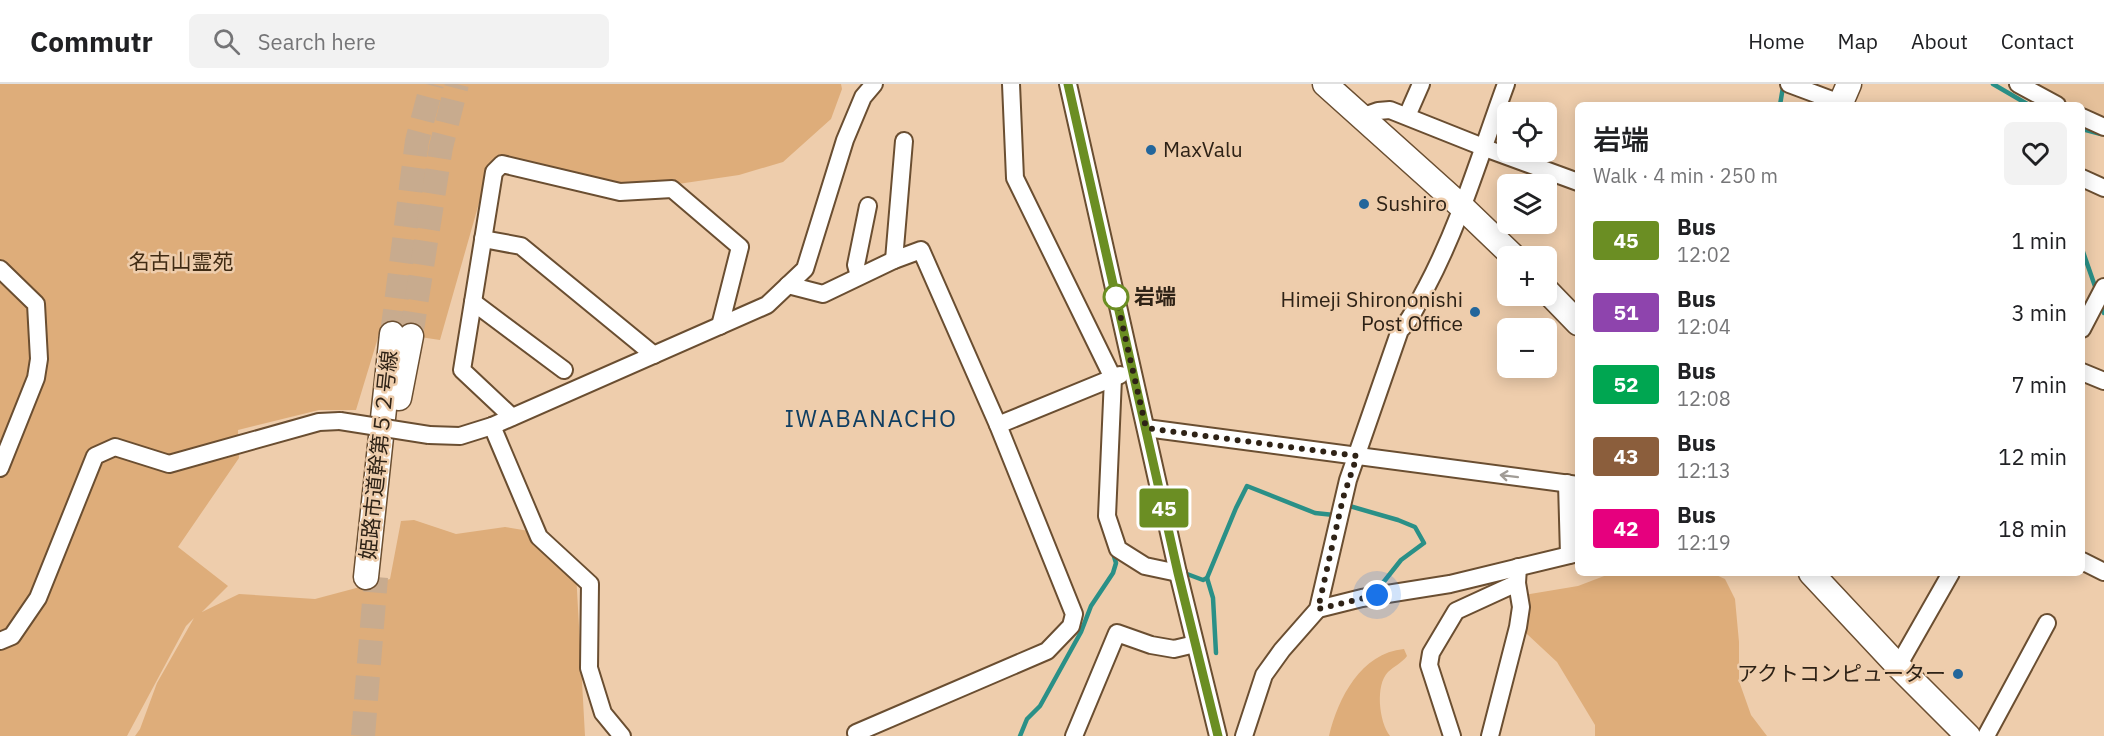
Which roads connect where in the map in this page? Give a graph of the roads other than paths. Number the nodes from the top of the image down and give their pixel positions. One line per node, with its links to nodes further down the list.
1 (874, 84): 27 (street)
2 (1011, 84): 39 (street)
3 (1068, 84): 37 (street)
4 (1325, 84): 12 (street)
5 (1421, 84): 11 (street)
6 (1506, 84): 16 (street)
7 (1789, 84): 9 (street)
8 (2018, 84): 10 (street)
9 (1843, 97)
10 (2051, 102)
11 (1407, 116): 12 (street); 16 (street)
12 (1361, 117): 21 (street)
13 (2085, 118): 14 (street)
14 (2104, 127)
15 (904, 141): 24 (street)
16 (1486, 148): 18 (street); 21 (street)
17 (2085, 179): 19 (street)
18 (1575, 181)
19 (2104, 188)
20 (868, 206): 26 (street)
21 (1462, 207): 23 (street); 45 (street)
22 (483, 239): 30 (street); 33 (street); 35 (street)
23 (1503, 246)
24 (894, 260): 26 (street); 42 (street)
25 (0, 269): 46 (street)
26 (859, 276): 27 (street)
27 (788, 285): 33 (street)
28 (2100, 294): 32 (street)
29 (1557, 301): 31 (street)
30 (473, 302): 36 (street); 41 (street)
31 (1575, 320)
32 (2085, 323)
33 (720, 326): 35 (street)
34 (402, 335): 55 (street, 姫路市道幹第５２号線)
35 (654, 355): 41 (street)
36 (564, 370)
37 (1132, 370): 39 (street); 44 (street)
38 (2085, 373): 40 (street)
39 (1113, 378): 42 (street); 51 (street)
40 (2104, 381)
41 (512, 417): 43 (street)
42 (998, 425): 61 (street)
43 (492, 426): 58 (street, bridge); 62 (street)
44 (1146, 428): 45 (street); 51 (street)
45 (1357, 456): 47 (street, one-way to 45); 56 (street)
46 (0, 468)
47 (1573, 484): 48 (street)
48 (1573, 554): 52 (street)
49 (2085, 562): 50 (street)
50 (2104, 572)
51 (1178, 573): 59 (street)
52 (1517, 575): 56 (street); 66 (street); 67 (street)
53 (1814, 576): 60 (street)
54 (1949, 576): 60 (street)
55 (371, 577)
56 (1318, 609): 65 (street)
57 (2047, 623): 69 (street)
58 (0, 641)
59 (1195, 644): 63 (street); 64 (street)
60 (1899, 666): 68 (street)
61 (856, 733)
62 (622, 736)
63 (1074, 736)
64 (1218, 736)
65 (1244, 736)
66 (1452, 736)
67 (1490, 736)
68 (1968, 736)
69 (1986, 736)

